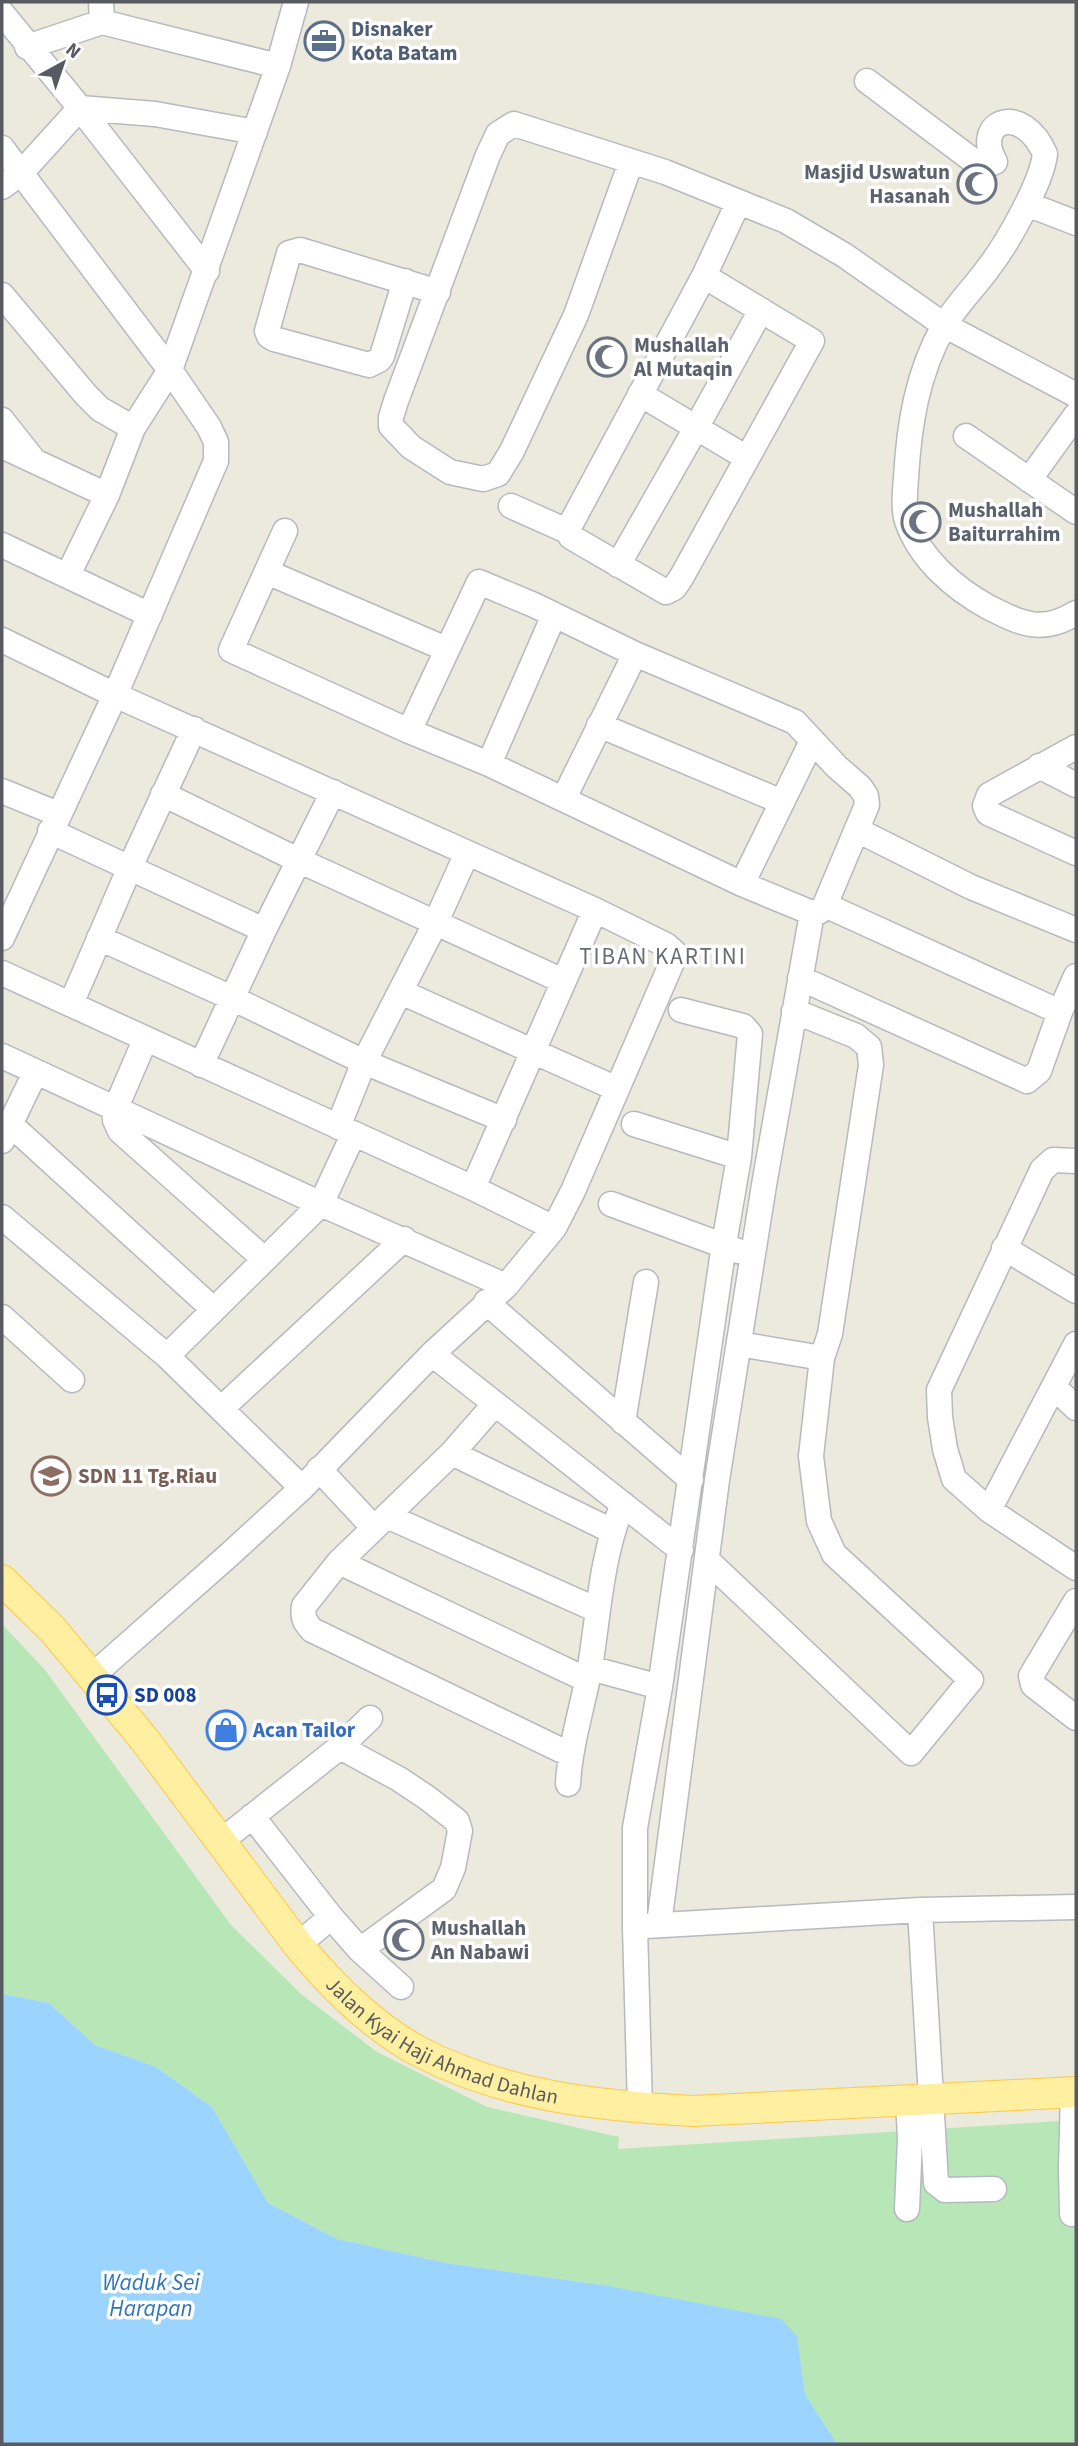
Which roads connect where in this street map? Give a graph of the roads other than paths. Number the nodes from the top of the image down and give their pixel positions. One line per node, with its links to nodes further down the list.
1 (296, 2): 5 (street)
2 (101, 12): 4 (street); 5 (street)
3 (2, 13): 4 (street)
4 (27, 47): 7 (street)
5 (278, 66): 8 (street)
6 (867, 80): 14 (street)
7 (80, 108): 8 (street); 11 (street); 16 (street)
8 (255, 132): 16 (street)
9 (2, 148): 11 (street)
10 (631, 162): 13 (street); 19 (street); 19 (street)
11 (22, 172): 12 (street); 23 (street)
12 (2, 187)
13 (738, 203): 17 (street); 22 (street)
14 (1027, 204): 15 (street); 22 (street)
15 (1076, 223)
16 (207, 271): 23 (street)
17 (704, 276): 21 (street); 24 (street)
18 (405, 281): 18 (street); 19 (street)
19 (438, 292)
20 (2, 295): 28 (street)
21 (761, 310): 29 (street); 32 (street)
22 (944, 325): 25 (street); 44 (street)
23 (170, 370): 28 (street); 45 (street)
24 (640, 394): 29 (street); 39 (street)
25 (1076, 395)
26 (1076, 415): 34 (street)
27 (2, 420): 33 (street)
28 (133, 428): 35 (street)
29 (696, 428): 32 (street); 41 (street)
30 (966, 436): 34 (street)
31 (2, 446): 33 (street)
32 (747, 458): 41 (street)
33 (35, 461): 35 (street)
34 (1029, 480): 37 (street)
35 (107, 495): 43 (street)
36 (511, 506): 39 (street)
37 (1076, 512)
38 (285, 531): 42 (street)
39 (567, 531): 41 (street)
40 (2, 545): 43 (street)
41 (618, 565)
42 (267, 572): 48 (street); 53 (street)
43 (68, 575): 45 (street)
44 (1076, 613)
45 (150, 615): 50 (street)
46 (554, 615): 48 (street); 49 (street); 56 (street)
47 (2, 640): 50 (street)
48 (446, 649): 53 (street)
49 (635, 654): 51 (street); 54 (street)
50 (115, 695): 52 (street); 64 (street)
51 (599, 725): 62 (street); 63 (street)
52 (194, 729): 60 (street); 61 (street)
53 (409, 731): 56 (street)
54 (812, 741): 63 (street); 65 (street)
55 (1076, 747): 57 (street)
56 (489, 764): 62 (street)
57 (1039, 766): 58 (street); 67 (street)
58 (1076, 785)
59 (2, 791): 64 (street)
60 (333, 792): 66 (street); 68 (street)
61 (163, 793): 68 (street); 69 (street)
62 (564, 798): 70 (street)
63 (782, 802): 70 (street)
64 (54, 823): 69 (street); 77 (street)
65 (857, 830): 71 (street); 75 (street)
66 (467, 853): 72 (street); 73 (street)
67 (1076, 853)
68 (298, 860): 73 (street); 74 (street)
69 (130, 867): 74 (street); 76 (street)
70 (741, 884): 71 (street)
71 (818, 909): 80 (street); 87 (street)
72 (595, 910): 81 (street); 94 (street)
73 (435, 924): 81 (street); 82 (street)
74 (264, 930): 83 (street)
75 (1076, 930)
76 (99, 937): 83 (street); 84 (street)
77 (2, 938)
78 (2, 974): 84 (street)
79 (1076, 976): 87 (street)
80 (800, 978): 86 (street); 87 (street)
81 (563, 981): 89 (street)
82 (401, 992): 89 (street); 91 (street)
83 (232, 998): 91 (street); 92 (street)
84 (71, 1004): 88 (street)
85 (681, 1010): 100 (street)
86 (794, 1011): 110 (street); 122 (street)
87 (1060, 1012)
88 (145, 1040): 92 (street); 95 (street)
89 (533, 1053): 94 (street); 96 (street)
90 (2, 1056): 93 (street)
91 (364, 1062): 96 (street); 98 (street)
92 (201, 1065): 98 (street)
93 (35, 1073): 95 (street); 99 (street)
94 (617, 1089): 106 (street)
95 (115, 1110): 103 (street); 111 (street)
96 (505, 1120): 102 (street)
97 (634, 1124): 100 (street)
98 (346, 1131): 102 (street); 103 (street)
99 (6, 1132): 116 (street)
100 (738, 1157): 108 (street)
101 (1076, 1161): 109 (street)
102 (473, 1188): 106 (street)
103 (321, 1204): 107 (street); 111 (street)
104 (611, 1204): 108 (street)
105 (2, 1217): 121 (street)
106 (554, 1228): 113 (street)
107 (404, 1239): 113 (street); 126 (street)
108 (724, 1244): 110 (street); 131 (street)
109 (1004, 1248): 114 (street); 134 (street)
110 (752, 1257): 118 (street)
111 (264, 1259): 116 (street)
112 (646, 1282): 128 (street)
113 (506, 1286): 115 (street)
114 (1076, 1291)
115 (486, 1302): 120 (street); 128 (street)
116 (213, 1309): 121 (street)
117 (2, 1317): 123 (street)
118 (739, 1344): 122 (street); 138 (street)
119 (1076, 1344): 124 (street)
120 (432, 1354): 125 (street); 130 (street)
121 (167, 1356): 126 (street)
122 (822, 1358): 138 (street)
123 (72, 1380)
124 (1054, 1387): 127 (street); 134 (street)
125 (494, 1405): 129 (street); 133 (street)
126 (222, 1408): 132 (street)
127 (1076, 1408)
128 (623, 1422): 131 (street)
129 (452, 1453): 135 (street); 136 (street)
130 (319, 1469): 132 (street); 135 (street)
131 (691, 1480): 137 (street)
132 (302, 1488): 145 (street)
133 (623, 1504): 136 (street); 137 (street)
134 (989, 1510): 140 (street)
135 (381, 1522): 139 (street); 143 (street)
136 (612, 1531): 143 (street)
137 (681, 1550): 146 (street)
138 (707, 1560): 157 (street)
139 (339, 1562): 144 (street); 150 (street)
140 (1076, 1568)
141 (2, 1580): 145 (main road, Jalan Kyai Haji Ahmad Dahlan)
142 (1076, 1601): 148 (street)
143 (597, 1610): 144 (street)
144 (588, 1674): 146 (street); 150 (street)
145 (91, 1677): 153 (main road, Jalan Kyai Haji Ahmad Dahlan)
146 (660, 1687): 157 (street)
147 (370, 1718): 149 (street)
148 (1076, 1718)
149 (340, 1746): 152 (street); 159 (street)
150 (571, 1755): 151 (street)
151 (568, 1784)
152 (252, 1816): 153 (street); 156 (street)
153 (220, 1842): 158 (main road, Jalan Kyai Haji Ahmad Dahlan)
154 (1076, 1907): 155 (street)
155 (920, 1910): 157 (street); 162 (street)
156 (331, 1917): 158 (street); 159 (street)
157 (647, 1926): 163 (street)
158 (298, 1945): 163 (main road, Jalan Kyai Haji Ahmad Dahlan)
159 (360, 1950): 160 (street)
160 (401, 1987)
161 (1075, 2092): 162 (main road, Jalan Kyai Haji Ahmad Dahlan); 166 (street)
162 (920, 2099): 163 (main road, Jalan Kyai Haji Ahmad Dahlan); 164 (street); 165 (street)
163 (640, 2108)
164 (994, 2189)
165 (906, 2209)
166 (1072, 2214)

